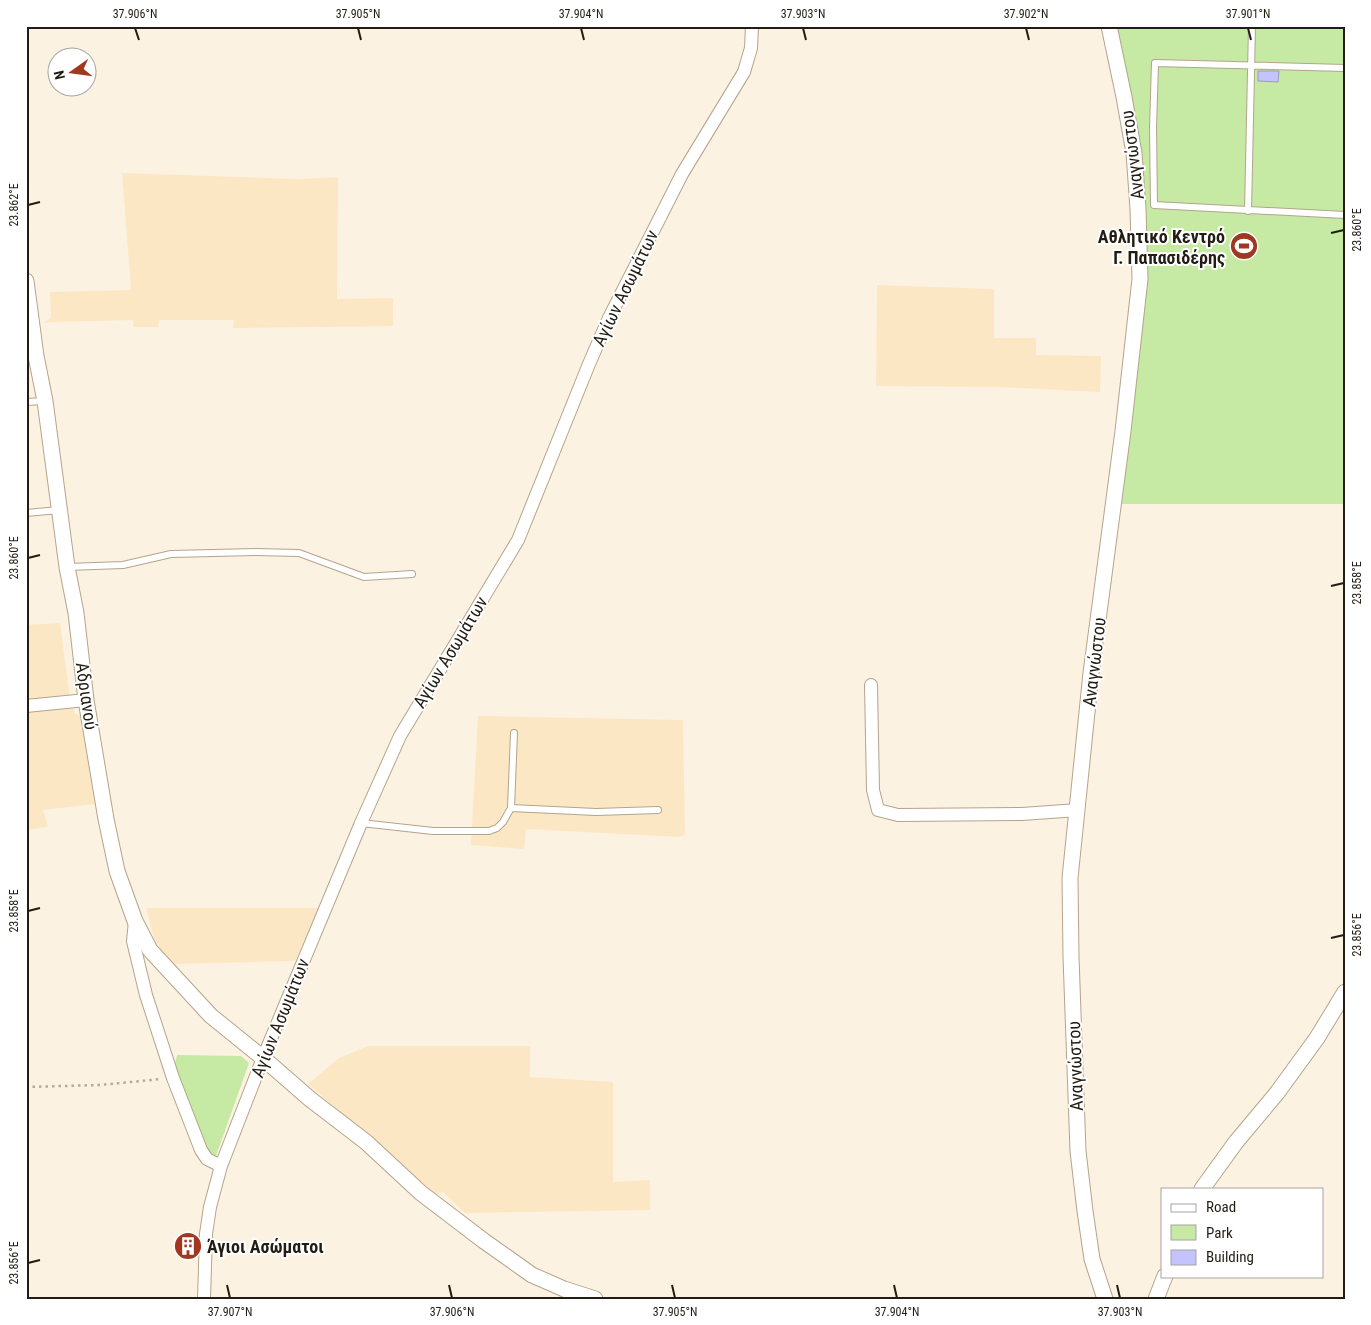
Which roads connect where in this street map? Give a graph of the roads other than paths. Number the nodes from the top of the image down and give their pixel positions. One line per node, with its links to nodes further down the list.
1 (752, 26): 23 (street, Αγίων Ασωμάτων)
2 (1109, 26): 6 (street, Αναγνώστου)
3 (1252, 26): 4 (lane)
4 (1251, 65): 5 (lane); 6 (lane); 7 (lane)
5 (1345, 68)
6 (1146, 206): 7 (lane); 22 (street, Αναγνώστου)
7 (1248, 211): 8 (lane)
8 (1345, 215)
9 (26, 281): 10 (street, Αδριανού)
10 (45, 401): 11 (lane); 12 (street, Αδριανού)
11 (26, 402)
12 (61, 510): 13 (lane); 14 (street, Αδριανού)
13 (26, 512)
14 (68, 567): 15 (lane); 17 (street, Αδριανού)
15 (412, 574)
16 (871, 685): 22 (street)
17 (86, 700): 18 (street); 24 (street, Αδριανού)
18 (26, 706)
19 (514, 733): 20 (lane)
20 (511, 808): 21 (lane); 23 (lane)
21 (658, 810)
22 (1078, 810): 32 (street, Αναγνώστου)
23 (361, 823): 26 (street, Αγίων Ασωμάτων)
24 (135, 920): 26 (street, Αδριανού); 27 (street)
25 (1345, 992): 28 (street)
26 (263, 1058): 27 (street, Αγίων Ασωμάτων); 31 (street, Αδριανού)
27 (221, 1166): 30 (street, Αγίων Ασωμάτων)
28 (1203, 1188)
29 (1165, 1278): 33 (street)
30 (204, 1299)
31 (595, 1299)
32 (1105, 1299)
33 (1156, 1299)

